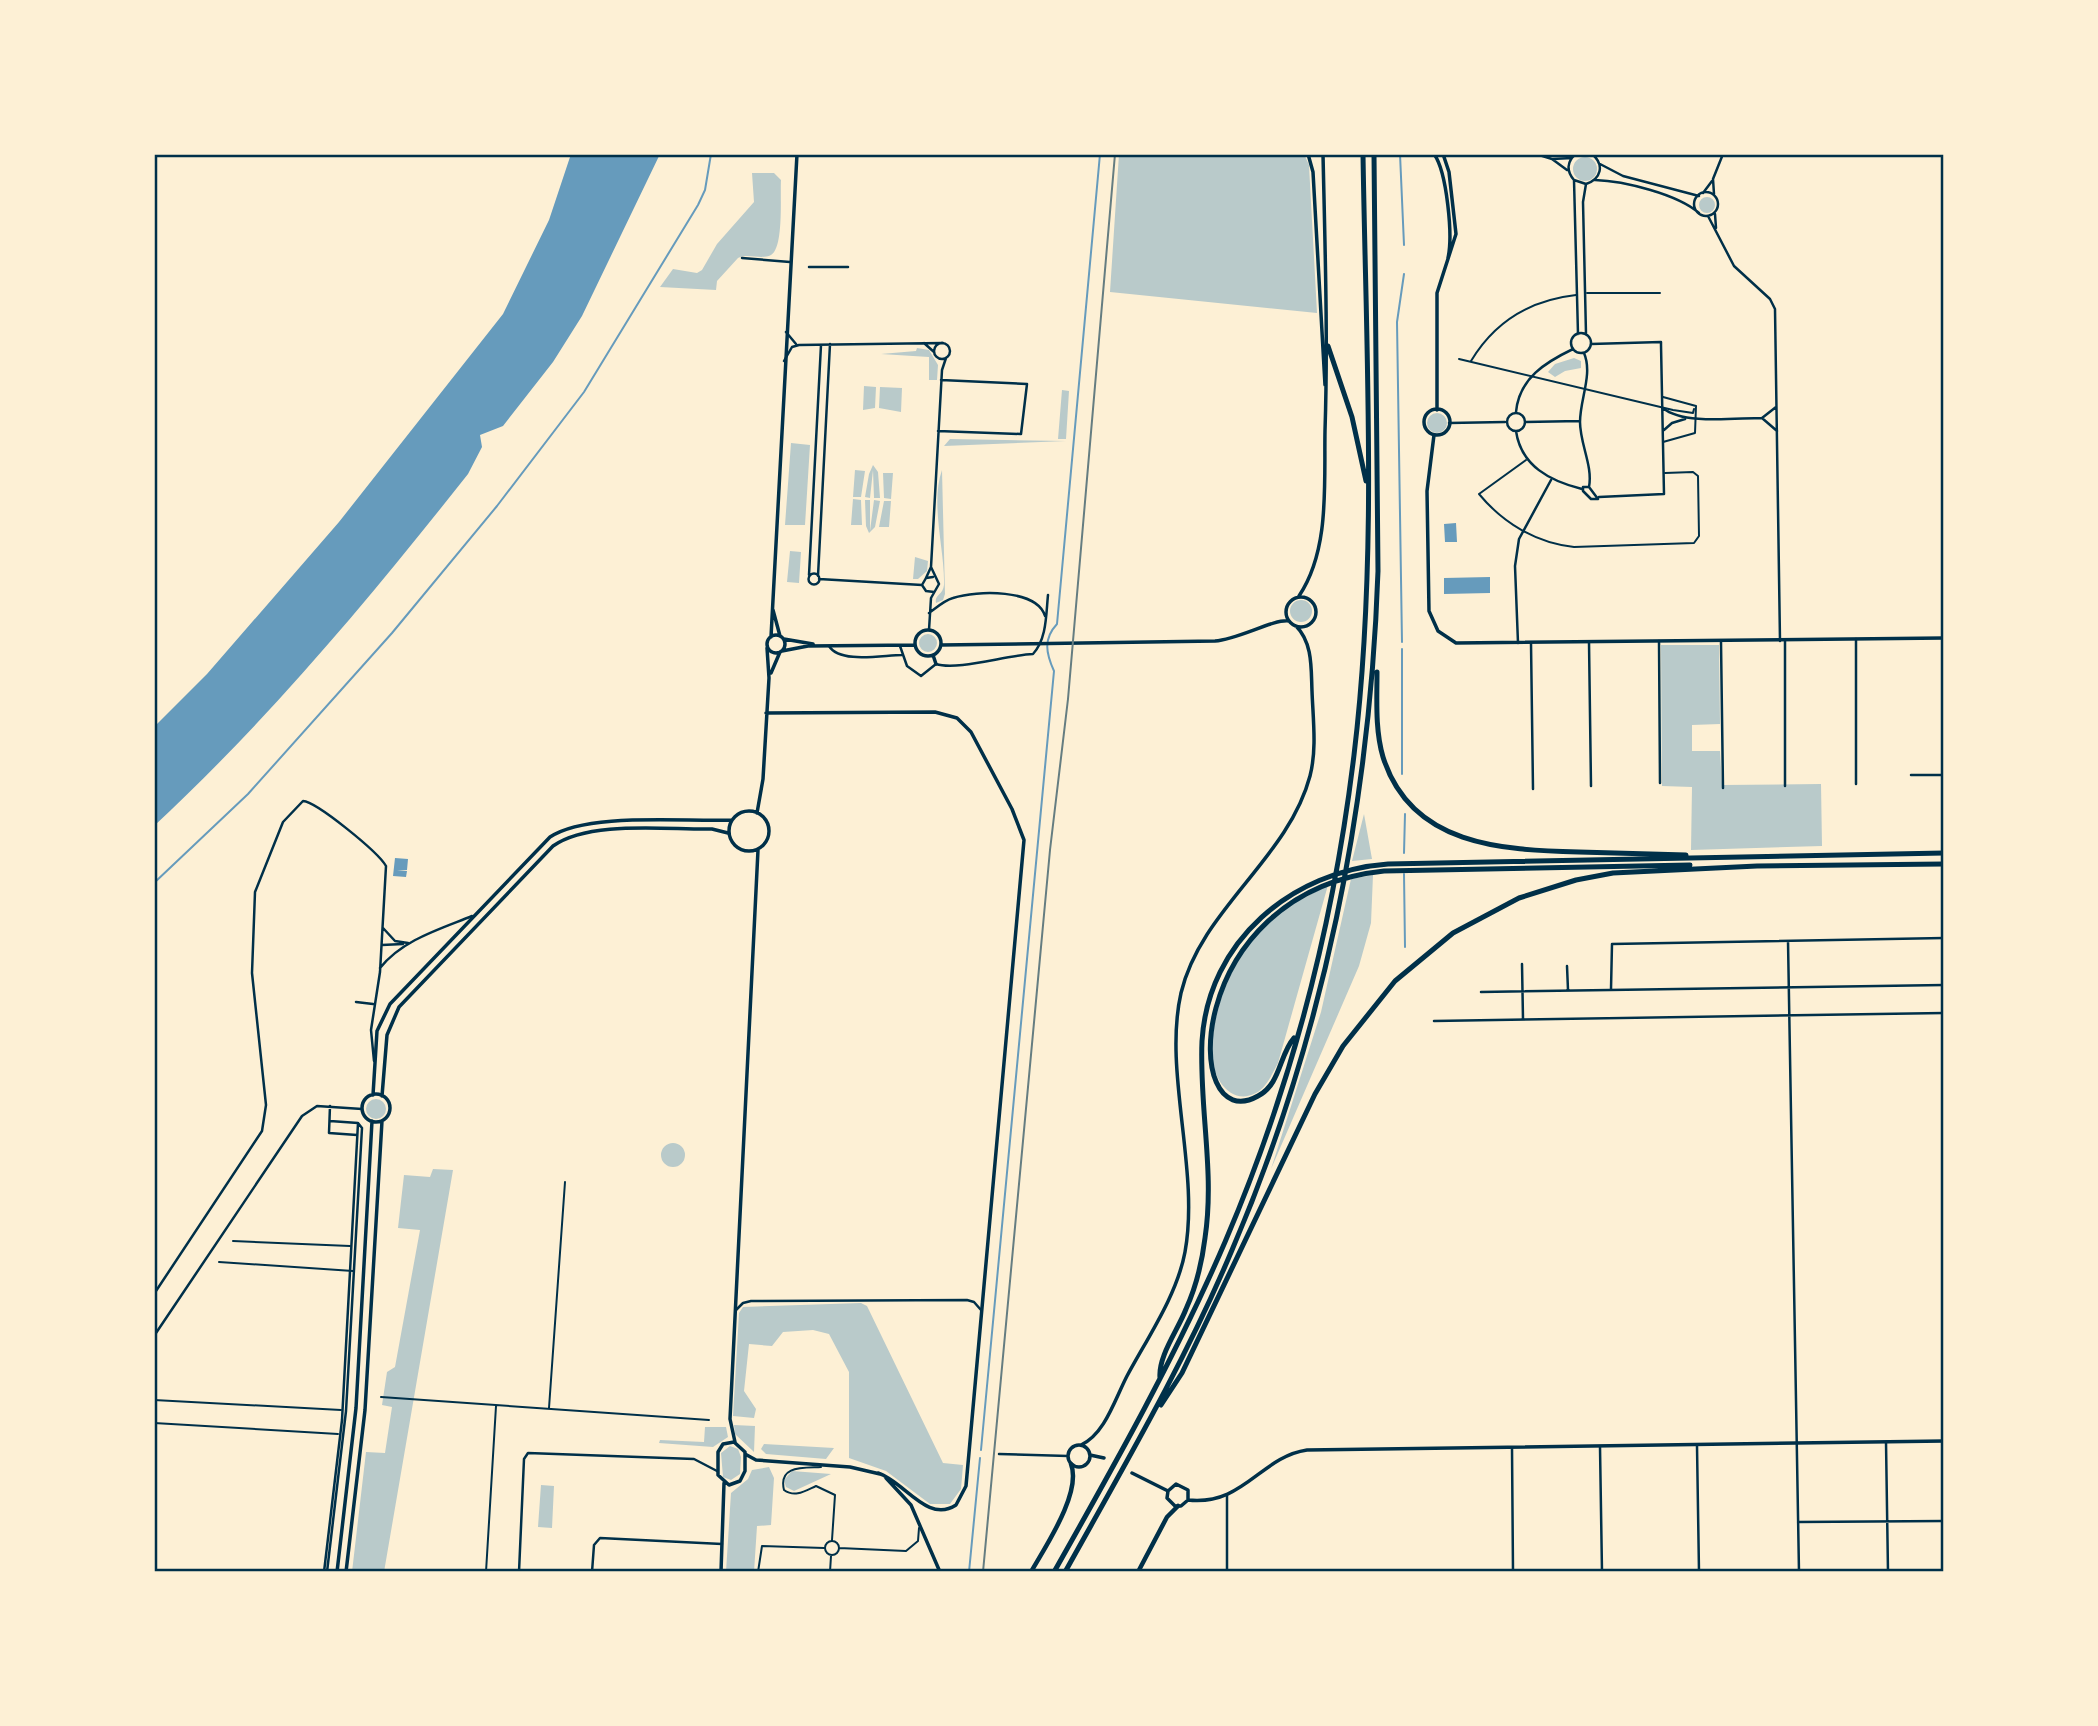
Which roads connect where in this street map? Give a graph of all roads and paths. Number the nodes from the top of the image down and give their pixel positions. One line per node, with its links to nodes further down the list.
1 (798, 154): 27 (street)
2 (1308, 154): 34 (street)
3 (1323, 154): 35 (street)
4 (1363, 154): 91 (highway)
5 (1434, 154): 28 (street)
6 (1443, 154): 28 (street)
7 (1536, 154): 13 (street)
8 (1714, 154): 12 (street)
9 (1374, 155): 113 (highway)
10 (1574, 155): 13 (street); 15 (street)
11 (1594, 155): 14 (street)
12 (1722, 156): 16 (street)
13 (1552, 159): 15 (street)
14 (1600, 164): 18 (street); 20 (street)
15 (1568, 171): 17 (street)
16 (1713, 178): 20 (street); 21 (street)
17 (1573, 180): 19 (street); 33 (street)
18 (1595, 180): 19 (street); 23 (street)
19 (1586, 184): 31 (street)
20 (1701, 194): 21 (street); 23 (street)
21 (1715, 197): 22 (street)
22 (1715, 212): 24 (street); 25 (street)
23 (1699, 213): 24 (street)
24 (1708, 216): 25 (street)
25 (1717, 232): 60 (street)
26 (742, 258): 27 (street)
27 (790, 261): 36 (street)
28 (1446, 265): 63 (street)
29 (809, 267): 30 (street)
30 (848, 267)
31 (1586, 293): 32 (street); 38 (street)
32 (1660, 293)
33 (1576, 295): 37 (street); 53 (street)
34 (1322, 299): 35 (street); 58 (street)
35 (1327, 311): 45 (street)
36 (786, 332): 43 (street); 52 (street)
37 (1578, 334): 38 (street); 46 (street)
38 (1586, 334): 42 (street)
39 (921, 342): 40 (street); 41 (street); 48 (street)
40 (943, 343): 48 (street); 50 (street)
41 (830, 344): 44 (street); 82 (street)
42 (1591, 344): 47 (street); 59 (street)
43 (799, 345): 44 (street); 52 (street)
44 (821, 345): 81 (street)
45 (1328, 346): 58 (street); 91 (highway)
46 (1573, 349): 47 (street); 55 (street)
47 (1584, 352): 57 (street)
48 (934, 353): 49 (street)
49 (937, 357): 50 (street); 54 (street)
50 (946, 358): 54 (street)
51 (1459, 359): 53 (street)
52 (784, 361): 105 (street)
53 (1471, 362): 55 (street)
54 (942, 370): 56 (street)
55 (1532, 376): 57 (street); 64 (street)
56 (941, 380): 76 (street); 76 (street)
57 (1583, 388): 61 (street); 70 (street)
58 (1326, 390): 103 (street)
59 (1662, 397): 61 (street); 68 (street)
60 (1777, 405): 69 (street); 78 (street)
61 (1662, 407): 62 (street); 65 (street); 66 (street)
62 (1694, 409)
63 (1437, 410): 73 (street); 80 (street)
64 (1516, 412): 71 (street); 72 (street)
65 (1671, 414): 66 (street); 67 (street)
66 (1662, 417): 74 (street)
67 (1689, 418): 68 (street); 75 (street)
68 (1698, 418): 69 (street); 83 (street)
69 (1762, 418): 78 (street)
70 (1580, 421): 72 (street); 89 (street)
71 (1506, 422): 73 (street); 77 (street)
72 (1525, 422): 77 (street)
73 (1449, 423): 80 (street)
74 (1662, 423): 75 (street); 79 (street)
75 (1672, 423): 79 (street)
76 (938, 431): 94 (street)
77 (1516, 431): 86 (street)
78 (1777, 431): 119 (street)
79 (1663, 432): 83 (street)
80 (1434, 435): 122 (street)
81 (816, 439): 82 (street); 84 (street)
82 (825, 440): 85 (street)
83 (1663, 442): 87 (street)
84 (815, 446): 85 (street); 95 (street)
85 (824, 447): 96 (street)
86 (1527, 459): 88 (street); 93 (street)
87 (1663, 473): 92 (street); 93 (street)
88 (1551, 480): 90 (street); 93 (street)
89 (1589, 487): 90 (street); 92 (street)
90 (1582, 489): 92 (street)
91 (1368, 496): 174 (highway)
92 (1599, 497)
93 (1523, 531): 122 (street)
94 (931, 567): 97 (street); 98 (street)
95 (809, 575): 96 (street); 96 (street)
96 (819, 577): 99 (street)
97 (926, 578): 98 (street); 99 (street)
98 (934, 578): 101 (street)
99 (922, 585): 100 (street)
100 (926, 591): 101 (street); 104 (street)
101 (934, 592): 104 (street)
102 (1048, 594): 108 (street)
103 (1299, 596): 106 (street); 111 (street)
104 (930, 603): 107 (street)
105 (772, 604): 114 (street); 115 (street)
106 (1286, 608): 109 (street); 110 (street)
107 (929, 612): 108 (street); 112 (street)
108 (1046, 620): 133 (street)
109 (1274, 621): 110 (street); 126 (street)
110 (1289, 621): 111 (street)
111 (1296, 626): 208 (street)
112 (929, 630): 125 (street); 126 (street)
113 (1376, 635): 149 (highway); 202 (highway)
114 (771, 636): 115 (street); 129 (street)
115 (782, 638): 127 (street); 130 (street)
116 (1944, 638): 117 (street)
117 (1857, 639): 119 (street); 139 (street)
118 (1659, 641): 120 (street); 121 (street); 138 (street)
119 (1782, 641): 121 (street); 141 (street)
120 (1589, 642): 123 (street); 140 (street)
121 (1721, 642): 142 (street)
122 (1518, 643): 123 (street)
123 (1531, 643): 143 (street)
124 (900, 645): 125 (street); 128 (street); 131 (street)
125 (915, 645): 132 (street)
126 (941, 645): 132 (street)
127 (818, 646): 128 (street); 130 (street)
128 (829, 646): 131 (street)
129 (767, 648): 130 (street); 134 (street)
130 (781, 651): 134 (street)
131 (902, 655): 133 (street)
132 (933, 655): 133 (street)
133 (936, 664)
134 (769, 678): 135 (street)
135 (766, 713): 144 (street); 192 (street)
136 (1911, 775): 137 (street)
137 (1944, 775)
138 (1660, 783)
139 (1856, 784)
140 (1591, 786)
141 (1786, 786)
142 (1723, 788)
143 (1533, 789)
144 (757, 813): 145 (street); 147 (street)
145 (732, 820): 146 (street); 152 (street)
146 (728, 833): 147 (street); 177 (street)
147 (758, 850): 191 (street)
148 (1944, 853): 149 (highway)
149 (1755, 856): 162 (highway)
150 (1944, 864): 151 (highway)
151 (1756, 866): 162 (highway); 202 (highway)
152 (472, 916): 156 (street); 175 (street)
153 (383, 928): 156 (street); 157 (street); 190 (street)
154 (1944, 938): 155 (street)
155 (1788, 941): 163 (street); 164 (street)
156 (410, 943): 157 (street); 160 (street)
157 (382, 945): 160 (street)
158 (1522, 964): 166 (street)
159 (1567, 966): 165 (street)
160 (380, 968): 169 (street)
161 (1944, 985): 163 (street)
162 (1218, 986): 174 (highway); 194 (highway)
163 (1788, 986): 164 (street); 171 (street)
164 (1611, 989): 165 (street)
165 (1568, 990): 166 (street)
166 (1522, 991): 167 (street); 172 (street)
167 (1481, 992)
168 (356, 1002): 169 (street)
169 (373, 1004): 175 (street)
170 (1944, 1013): 171 (street)
171 (1789, 1015): 172 (street); 207 (street)
172 (1523, 1019): 173 (street)
173 (1434, 1021)
174 (1297, 1035): 194 (highway)
175 (375, 1064): 176 (street)
176 (373, 1095): 177 (street); 179 (street)
177 (382, 1096): 182 (street)
178 (330, 1106): 179 (street); 180 (street); 193 (street)
179 (362, 1109): 181 (street)
180 (330, 1121): 183 (street); 184 (street)
181 (372, 1121): 182 (street); 238 (street)
182 (382, 1121): 239 (street)
183 (358, 1123): 184 (street); 187 (street)
184 (357, 1135): 187 (street)
185 (565, 1182): 198 (street)
186 (233, 1241): 187 (street)
187 (353, 1246): 189 (street)
188 (219, 1262): 189 (street)
189 (352, 1271): 199 (street)
190 (154, 1294)
191 (735, 1313): 192 (street); 205 (street)
192 (982, 1313): 220 (street)
193 (154, 1336)
194 (1161, 1379): 248 (highway)
195 (381, 1396): 197 (street)
196 (154, 1400): 199 (street)
197 (496, 1405): 198 (street); 240 (street)
198 (549, 1408): 200 (street)
199 (344, 1411): 203 (street)
200 (709, 1420)
201 (154, 1423): 203 (street)
202 (1147, 1425): 249 (highway)
203 (342, 1434): 237 (street)
204 (1944, 1441): 206 (street)
205 (735, 1442): 212 (street); 219 (street)
206 (1886, 1442): 207 (street); 230 (street)
207 (1797, 1443): 209 (street); 229 (street)
208 (1081, 1445): 214 (street); 215 (street)
209 (1697, 1446): 210 (street); 254 (street)
210 (1600, 1447): 211 (street); 253 (street)
211 (1512, 1448): 224 (street); 252 (street)
212 (745, 1454): 218 (street); 222 (street)
213 (999, 1454): 215 (street)
214 (1090, 1455): 216 (street); 217 (street)
215 (1068, 1456): 217 (street)
216 (1104, 1458)
217 (1071, 1464): 247 (highway)
218 (829, 1466): 220 (street); 231 (street)
219 (717, 1471): 222 (street); 241 (street)
220 (878, 1473): 227 (street)
221 (1132, 1473): 223 (street)
222 (724, 1483): 232 (street)
223 (1168, 1491): 225 (street); 226 (street)
224 (1227, 1496): 225 (street); 251 (street)
225 (1188, 1500): 226 (street)
226 (1178, 1506): 250 (highway)
227 (919, 1521): 234 (street); 246 (street)
228 (1944, 1521): 230 (street)
229 (1798, 1522): 230 (street); 255 (street)
230 (1887, 1522): 257 (street)
231 (832, 1540): 233 (street); 234 (street)
232 (722, 1544): 242 (street); 243 (street)
233 (824, 1548): 235 (street); 244 (street)
234 (839, 1548): 235 (street)
235 (831, 1555): 245 (street)
236 (1944, 1571): 257 (street)
237 (325, 1572)
238 (337, 1572)
239 (346, 1572)
240 (486, 1572)
241 (519, 1572)
242 (592, 1572)
243 (721, 1572)
244 (758, 1572)
245 (830, 1572)
246 (940, 1572)
247 (1031, 1572)
248 (1055, 1572)
249 (1065, 1572)
250 (1138, 1572)
251 (1227, 1572)
252 (1513, 1572)
253 (1602, 1572)
254 (1699, 1572)
255 (1799, 1572)
256 (1862, 1572): 257 (street)
257 (1888, 1572)

